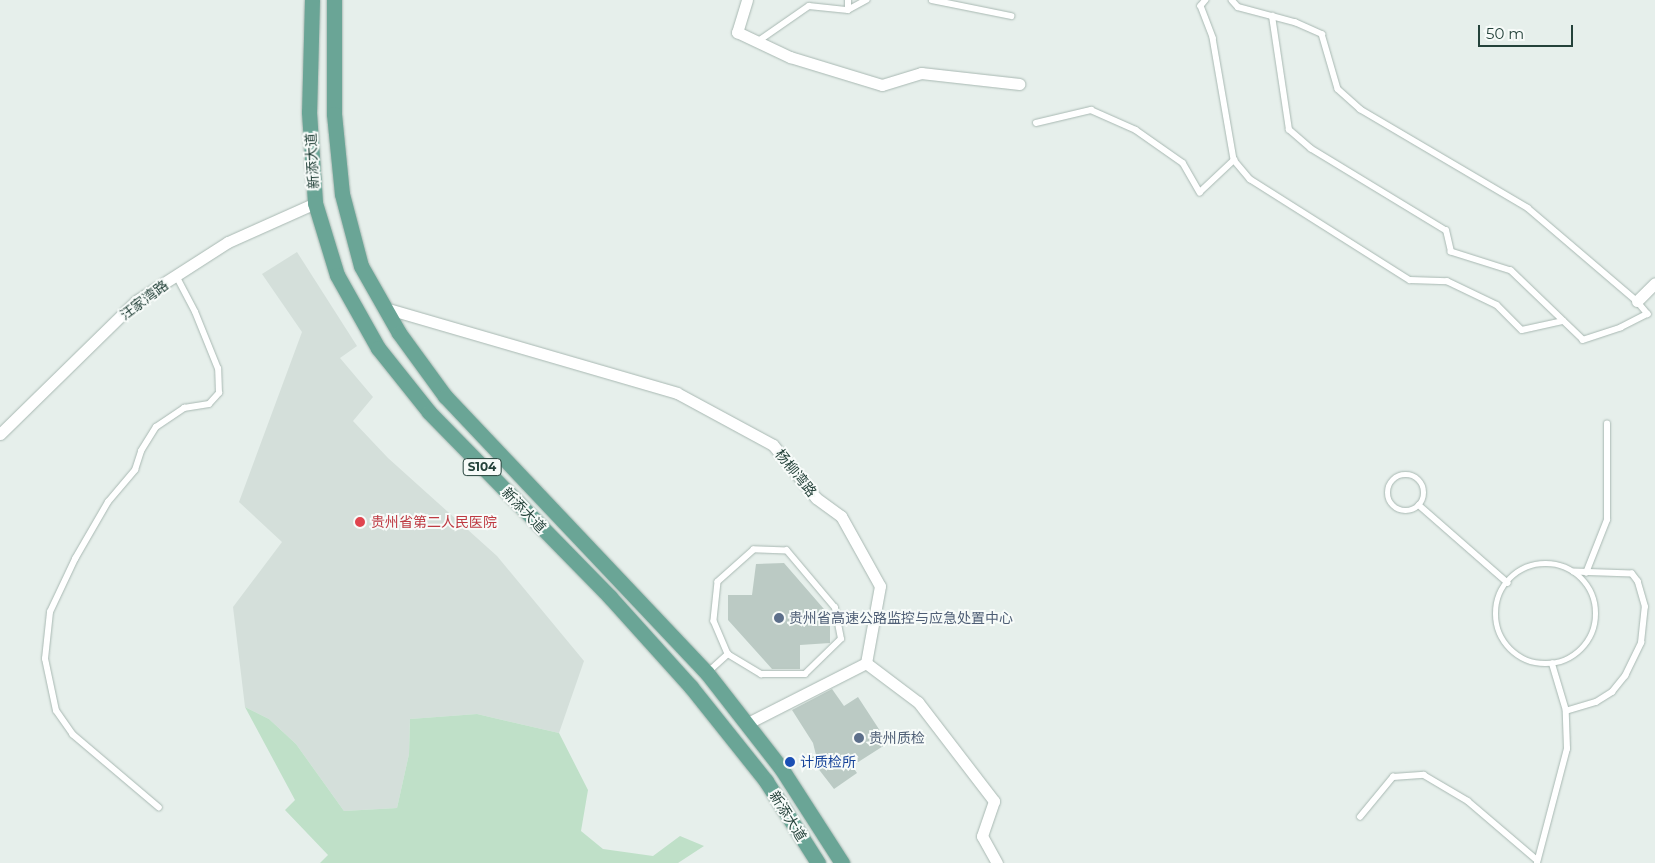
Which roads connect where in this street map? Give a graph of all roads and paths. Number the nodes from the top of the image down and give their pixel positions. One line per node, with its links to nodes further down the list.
1 (312, 0): 16 (main road, 新添大道 / S104)
2 (334, 0): 20 (main road, 新添大道 / S104)
3 (747, 0): 12 (street)
4 (848, 0): 9 (lane)
5 (866, 0): 9 (lane)
6 (932, 0): 10 (lane)
7 (1206, 0): 15 (lane)
8 (1232, 0): 11 (lane)
9 (848, 10): 12 (lane)
10 (1011, 16)
11 (1272, 16): 19 (lane); 21 (lane)
12 (758, 42): 13 (street)
13 (1019, 84)
14 (1036, 123): 15 (lane)
15 (1234, 160): 21 (lane)
16 (315, 203): 17 (street, 汪家湾路); 37 (main road, 新添大道 / S104)
17 (176, 276): 23 (street, 汪家湾路); 34 (lane)
18 (1655, 283): 19 (street)
19 (1637, 301): 21 (lane)
20 (385, 308): 29 (street, 杨柳湾路); 31 (main road, 新添大道 / S104)
21 (1563, 321)
22 (1607, 424): 26 (lane)
23 (0, 434)
24 (1419, 505): 24 (lane); 27 (lane)
25 (1574, 572): 26 (lane); 27 (lane); 30 (lane)
26 (1586, 573): 32 (lane)
27 (1508, 583): 30 (lane)
28 (728, 654): 28 (lane); 31 (lane)
29 (866, 664): 33 (street); 39 (street)
30 (1552, 664): 32 (lane)
31 (707, 673): 33 (main road, 新添大道 / S104)
32 (1566, 711): 36 (lane)
33 (746, 724): 38 (main road, 新添大道 / S104)
34 (159, 808)
35 (1360, 817): 36 (lane)
36 (1537, 862)
37 (818, 863)
38 (842, 863)
39 (997, 863)

